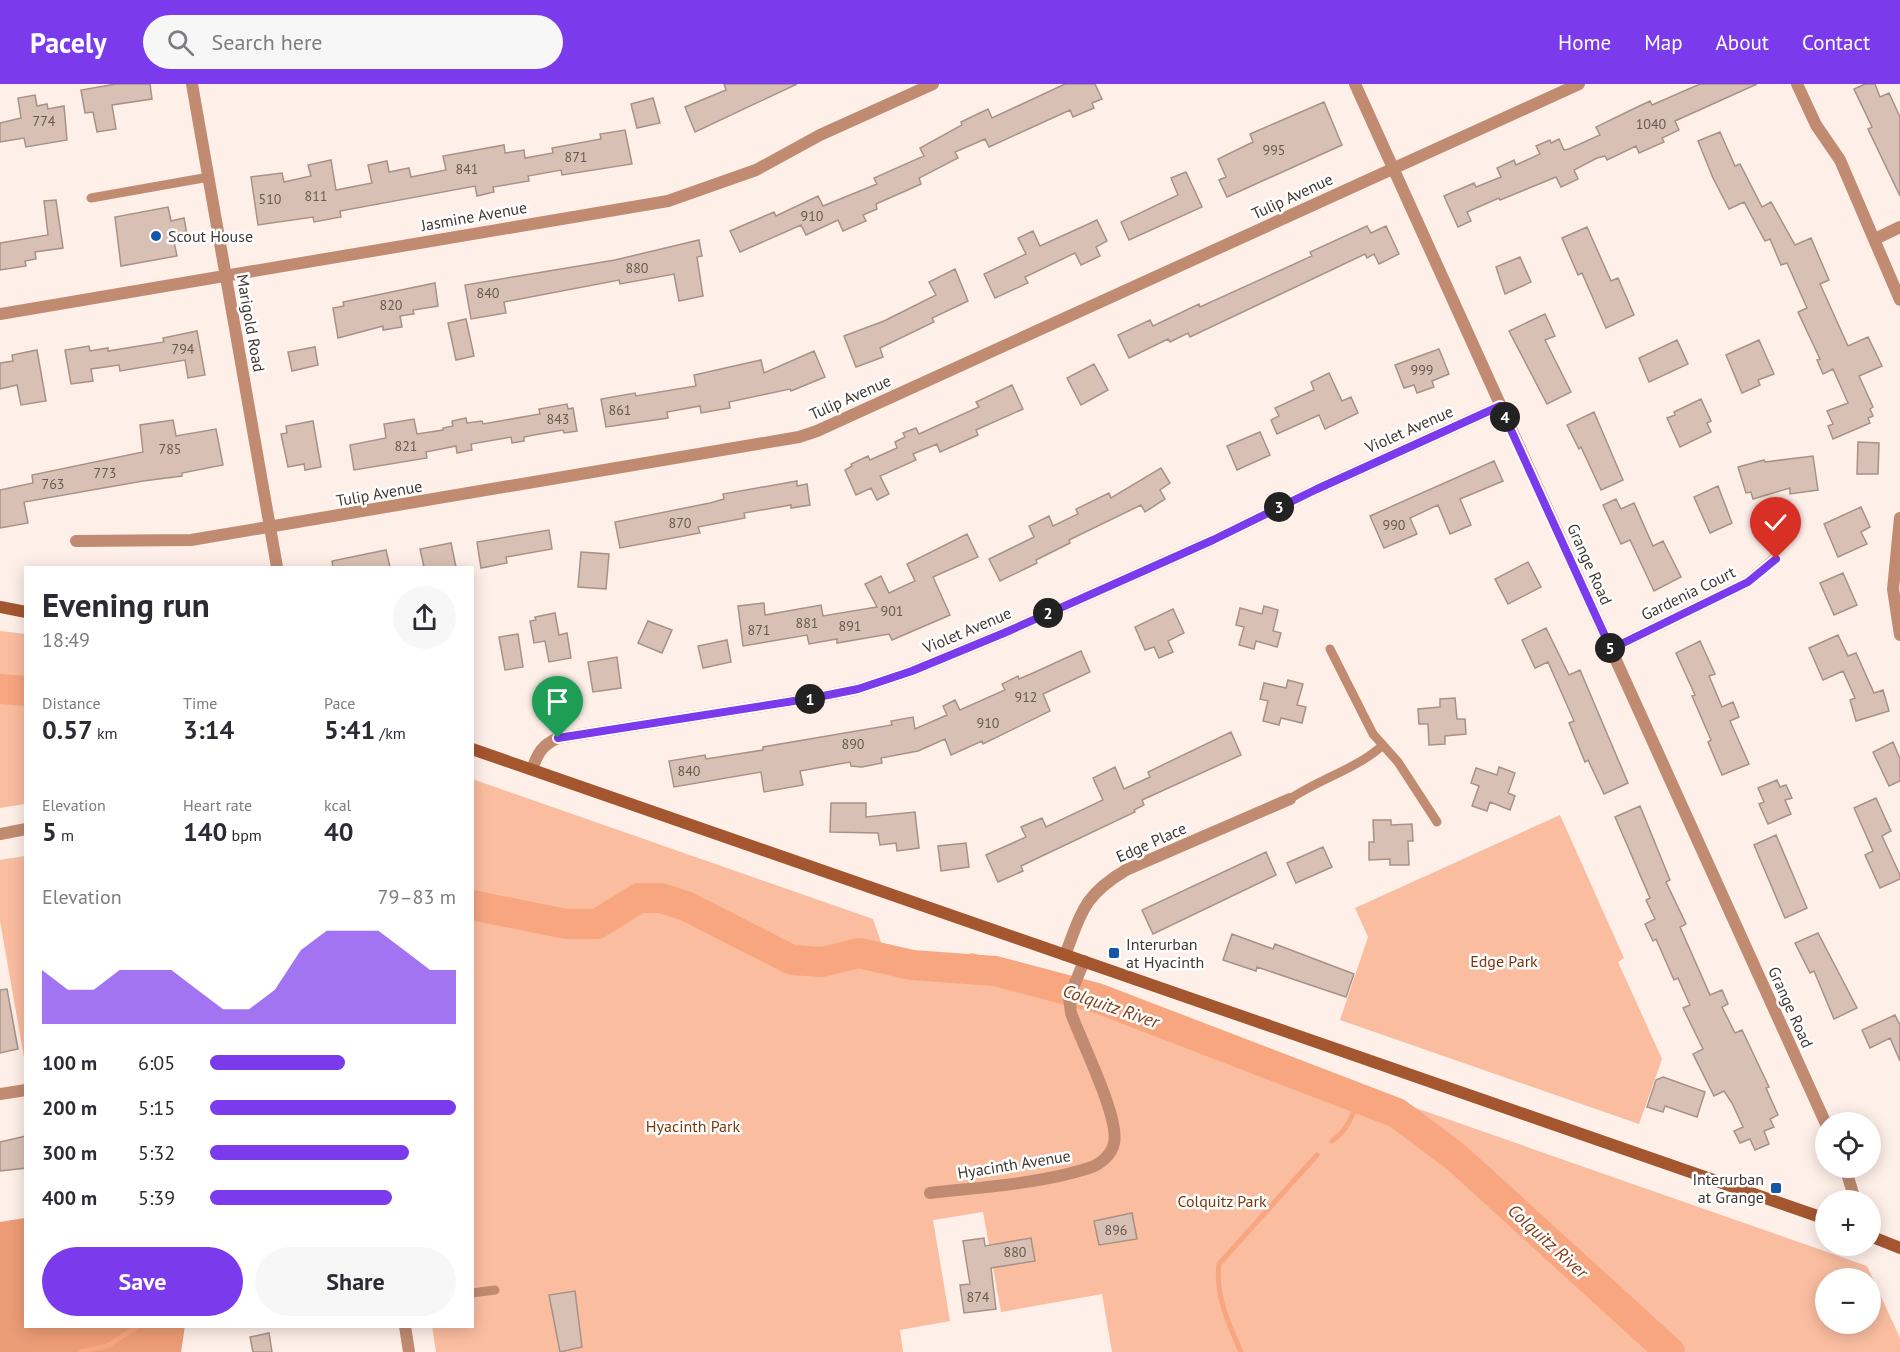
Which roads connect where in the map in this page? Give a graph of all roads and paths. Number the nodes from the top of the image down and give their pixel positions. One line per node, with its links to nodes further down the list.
1 (192, 84): 8 (street, Marigold Road)
2 (933, 84): 6 (street, Jasmine Avenue)
3 (1355, 84): 7 (street, Grange Road)
4 (1579, 84): 7 (street, Tulip Avenue)
5 (1797, 84): 11 (street)
6 (914, 88): 12 (street, Jasmine Avenue)
7 (1393, 168): 15 (street, Grange Road); 17 (street, Tulip Avenue)
8 (209, 177): 9 (lane); 12 (street, Marigold Road)
9 (91, 198)
10 (1900, 227): 11 (street)
11 (1875, 239): 13 (street)
12 (226, 275): 14 (street, Jasmine Avenue); 17 (street, Marigold Road)
13 (1900, 300)
14 (0, 314)
15 (1500, 406): 25 (street, Grange Road); 28 (street, Violet Avenue)
16 (1900, 518): 23 (street)
17 (271, 528): 18 (street, Tulip Avenue); 20 (street, Marigold Road)
18 (76, 541)
19 (1776, 559): 25 (street, Gardenia Court)
20 (277, 566)
21 (0, 607): 22 (main road)
22 (24, 612)
23 (1900, 635)
24 (1330, 649): 26 (lane)
25 (1611, 649): 37 (street, Grange Road)
26 (1383, 745): 29 (lane); 30 (lane)
27 (474, 750): 28 (main road)
28 (532, 769): 33 (main road)
29 (1290, 799): 33 (street, Edge Place)
30 (1437, 822)
31 (24, 829): 32 (street)
32 (0, 834)
33 (1065, 955): 34 (main road)
34 (1084, 961): 38 (street, Hyacinth Avenue); 39 (main road)
35 (24, 1090): 36 (street)
36 (0, 1094)
37 (1821, 1112)
38 (930, 1193)
39 (1815, 1215)
40 (1881, 1240): 41 (main road)
41 (1900, 1248)
42 (495, 1290): 43 (lane)
43 (474, 1293)
44 (405, 1328): 45 (street)
45 (409, 1352)

